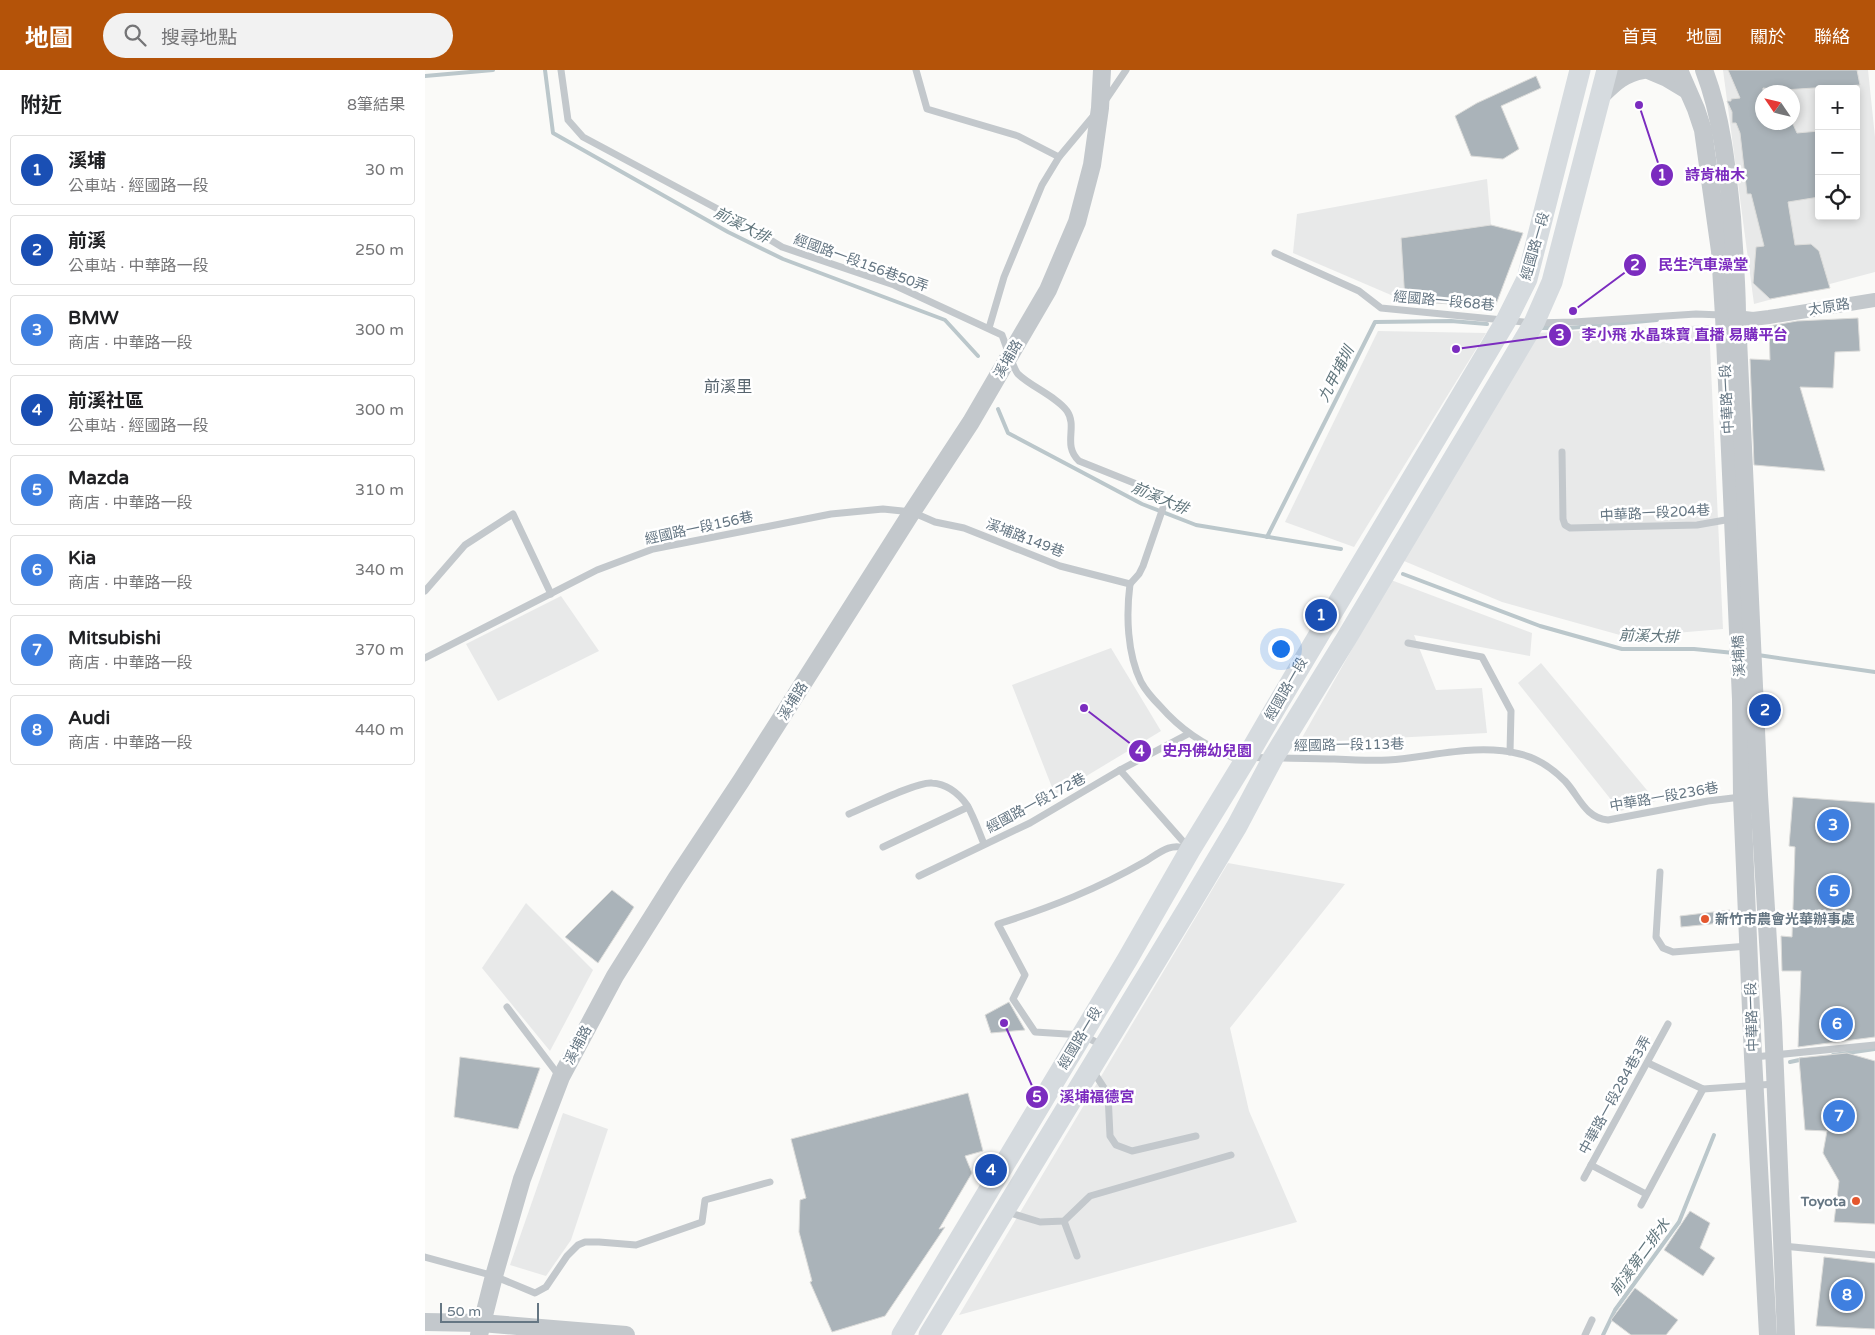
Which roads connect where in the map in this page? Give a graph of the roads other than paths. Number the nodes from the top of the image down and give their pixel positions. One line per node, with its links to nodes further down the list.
1 (561, 70): 20 (lane, 經國路一段156巷50弄)
2 (916, 70): 14 (lane)
3 (1102, 70): 13 (street, 溪埔路)
4 (1126, 70): 13 (lane)
5 (1580, 70): 18 (main road, 經國路一段)
6 (1607, 70): 12 (main road, 經國路一段)
7 (1643, 70): 12 (street)
8 (1648, 70): 11 (street)
9 (1679, 70): 11 (street, 中華路一段)
10 (1704, 70): 17 (street, 中華路一段)
11 (1687, 90): 17 (street, 中華路一段)
12 (1602, 95): 19 (main road, 經國路一段)
13 (1100, 108): 14 (lane); 21 (street, 溪埔路)
14 (1059, 157): 20 (lane)
15 (1275, 253): 18 (lane, 經國路一段68巷)
16 (1875, 300): 17 (street, 太原路)
17 (1730, 316): 19 (lane, 經國路一段68巷); 24 (street, 中華路一段)
18 (1507, 319): 19 (lane, 經國路一段68巷); 34 (main road, 經國路一段)
19 (1534, 322): 35 (main road, 經國路一段)
20 (989, 328): 21 (lane, 經國路一段156巷50弄)
21 (1010, 355): 23 (street, 溪埔路); 25 (lane, 經國路一段156巷50弄)
22 (1562, 452): 24 (lane, 中華路一段204巷)
23 (911, 512): 25 (lane, 溪埔路149巷); 27 (lane, 經國路一段156巷); 55 (street, 溪埔路)
24 (1740, 519): 28 (street, 中華路一段)
25 (1130, 584): 32 (lane)
26 (425, 591): 27 (lane)
27 (551, 594): 30 (lane, 經國路一段156巷)
28 (1743, 614): 31 (street, 溪埔橋)
29 (1408, 643): 33 (lane)
30 (425, 658)
31 (1748, 700): 37 (street, 中華路一段)
32 (1188, 734): 34 (lane); 36 (lane, 經國路一段172巷)
33 (1510, 752): 35 (lane, 經國路一段113巷); 37 (lane, 中華路一段236巷)
34 (1247, 757): 35 (lane, 經國路一段113巷); 42 (main road, 經國路一段)
35 (1273, 758): 50 (main road, 經國路一段)
36 (1120, 770): 40 (lane, 經國路一段172巷); 42 (lane)
37 (1751, 796): 45 (street, 中華路一段); 51 (street, 中華路一段)
38 (968, 808): 39 (lane, 經國路一段172巷); 40 (lane, 經國路一段172巷); 41 (lane)
39 (849, 814)
40 (984, 844): 44 (lane)
41 (883, 848)
42 (1190, 850): 48 (main road, 經國路一段); 48 (lane)
43 (1660, 872): 45 (lane)
44 (919, 876)
45 (1749, 946): 52 (street, 中華路一段)
46 (507, 1007): 55 (lane)
47 (1668, 1024): 53 (lane, 中華路一段284巷3弄)
48 (1082, 1035): 50 (lane); 77 (main road, 經國路一段)
49 (1875, 1045): 51 (lane)
50 (1105, 1046): 54 (main road, 經國路一段)
51 (1774, 1055): 52 (lane); 56 (street, 中華路一段)
52 (1753, 1057): 57 (street, 中華路一段)
53 (1648, 1063): 58 (lane); 61 (lane, 中華路一段284巷3弄)
54 (1091, 1068): 59 (lane); 66 (main road, 經國路一段)
55 (561, 1077): 72 (street, 溪埔路)
56 (1775, 1084): 57 (lane); 68 (street, 中華路一段)
57 (1755, 1086): 58 (lane); 80 (street, 中華路一段)
58 (1703, 1089): 64 (lane)
59 (1196, 1136)
60 (1231, 1155): 67 (lane)
61 (1591, 1165): 62 (lane, 中華路一段284巷3弄); 64 (lane)
62 (1583, 1178)
63 (770, 1182): 72 (lane)
64 (1646, 1194): 65 (lane)
65 (1641, 1205)
66 (1005, 1211): 67 (lane); 78 (main road, 經國路一段)
67 (1064, 1220): 69 (lane)
68 (1782, 1246): 70 (lane); 81 (street, 中華路一段)
69 (1077, 1256)
70 (1875, 1256)
71 (425, 1257): 72 (lane)
72 (494, 1276): 75 (street, 溪埔路)
73 (1592, 1320): 79 (lane)
74 (425, 1322): 75 (street)
75 (480, 1329): 76 (street)
76 (626, 1335)
77 (902, 1335)
78 (929, 1335)
79 (1585, 1335)
80 (1768, 1335)
81 (1786, 1335)

